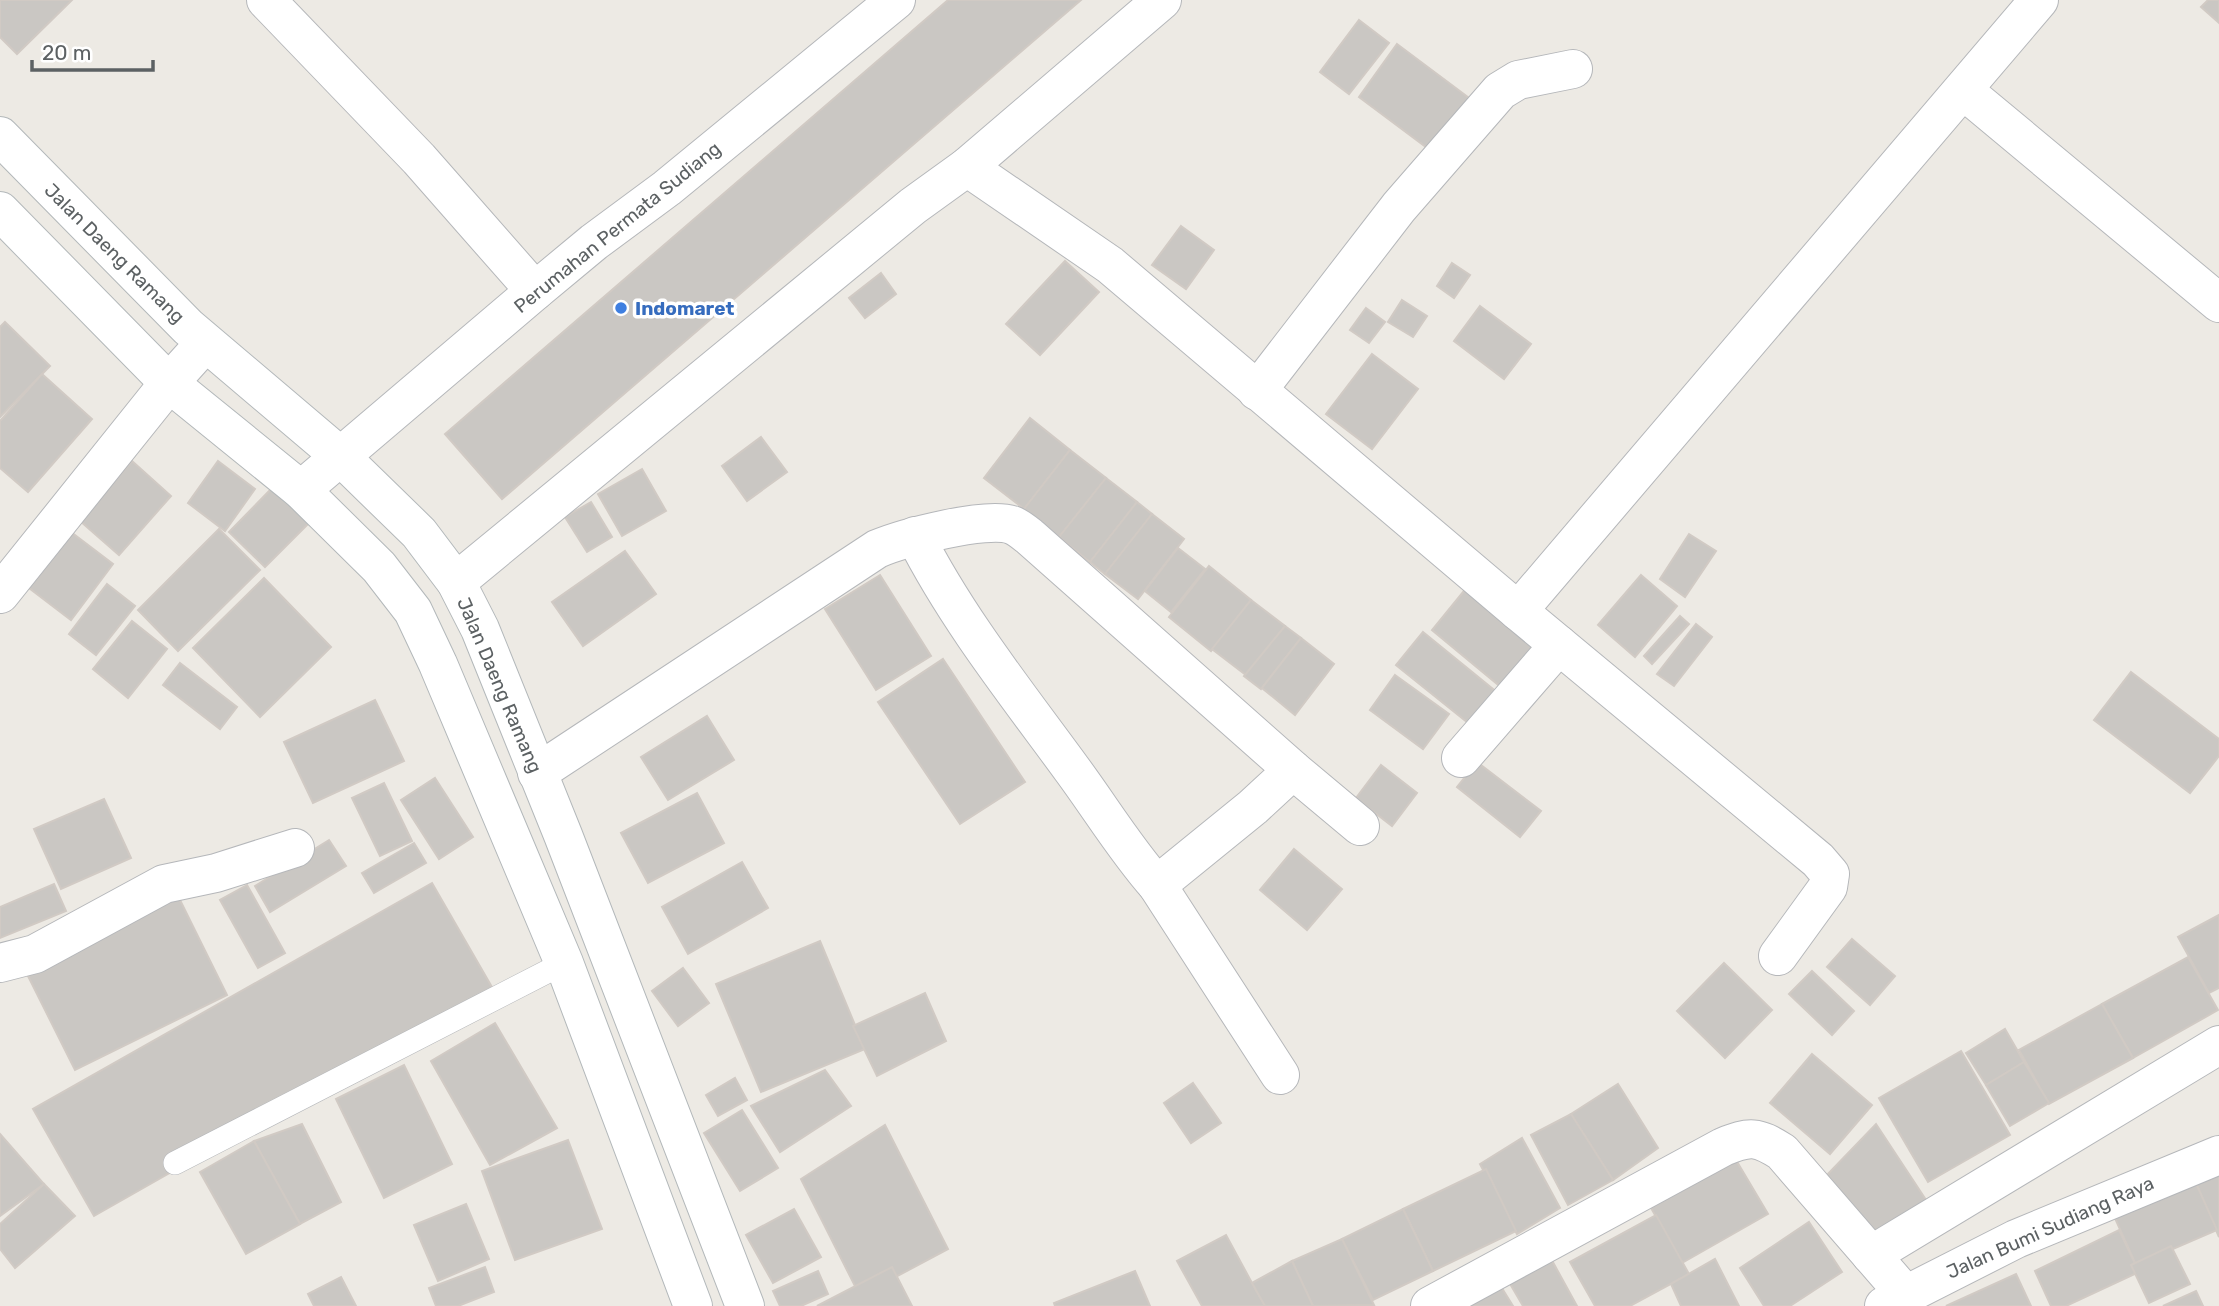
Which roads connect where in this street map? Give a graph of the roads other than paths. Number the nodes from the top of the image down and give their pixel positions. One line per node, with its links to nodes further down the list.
1 (265, 0): 10 (street)
2 (896, 0): 10 (street, Perumahan Permata Sudiang)
3 (1162, 0): 8 (street)
4 (2039, 0): 6 (street)
5 (1573, 69): 14 (street)
6 (1963, 90): 11 (street); 20 (street)
7 (0, 136): 12 (street, Jalan Daeng Ramang)
8 (967, 167): 14 (street); 18 (street)
9 (0, 211): 13 (street)
10 (535, 291): 15 (street, Perumahan Permata Sudiang)
11 (2219, 303)
12 (205, 343): 13 (street); 15 (street, Jalan Daeng Ramang)
13 (169, 383): 16 (street); 19 (street)
14 (1258, 391): 20 (street)
15 (340, 456): 16 (street, Perumahan Permata Sudiang); 18 (street, Jalan Daeng Ramang)
16 (301, 490): 25 (street)
17 (915, 536): 23 (street); 24 (street); 28 (street)
18 (456, 582): 24 (street, Jalan Daeng Ramang)
19 (0, 594)
20 (1518, 611): 21 (street)
21 (1559, 645): 22 (street); 29 (street)
22 (1461, 758)
23 (1293, 770): 26 (street); 28 (street)
24 (537, 773): 25 (street); 39 (street, Jalan Daeng Ramang)
25 (494, 796): 31 (street)
26 (1360, 825)
27 (295, 848): 30 (street)
28 (1157, 885): 33 (street)
29 (1778, 956)
30 (0, 963)
31 (564, 963): 35 (lane); 38 (street)
32 (2219, 1045): 36 (street)
33 (1280, 1075)
34 (2219, 1155): 37 (street, Jalan Bumi Sudiang Raya)
35 (175, 1163)
36 (1871, 1255): 37 (street); 40 (street)
37 (1894, 1300)
38 (694, 1306)
39 (745, 1306)
40 (1430, 1306)

